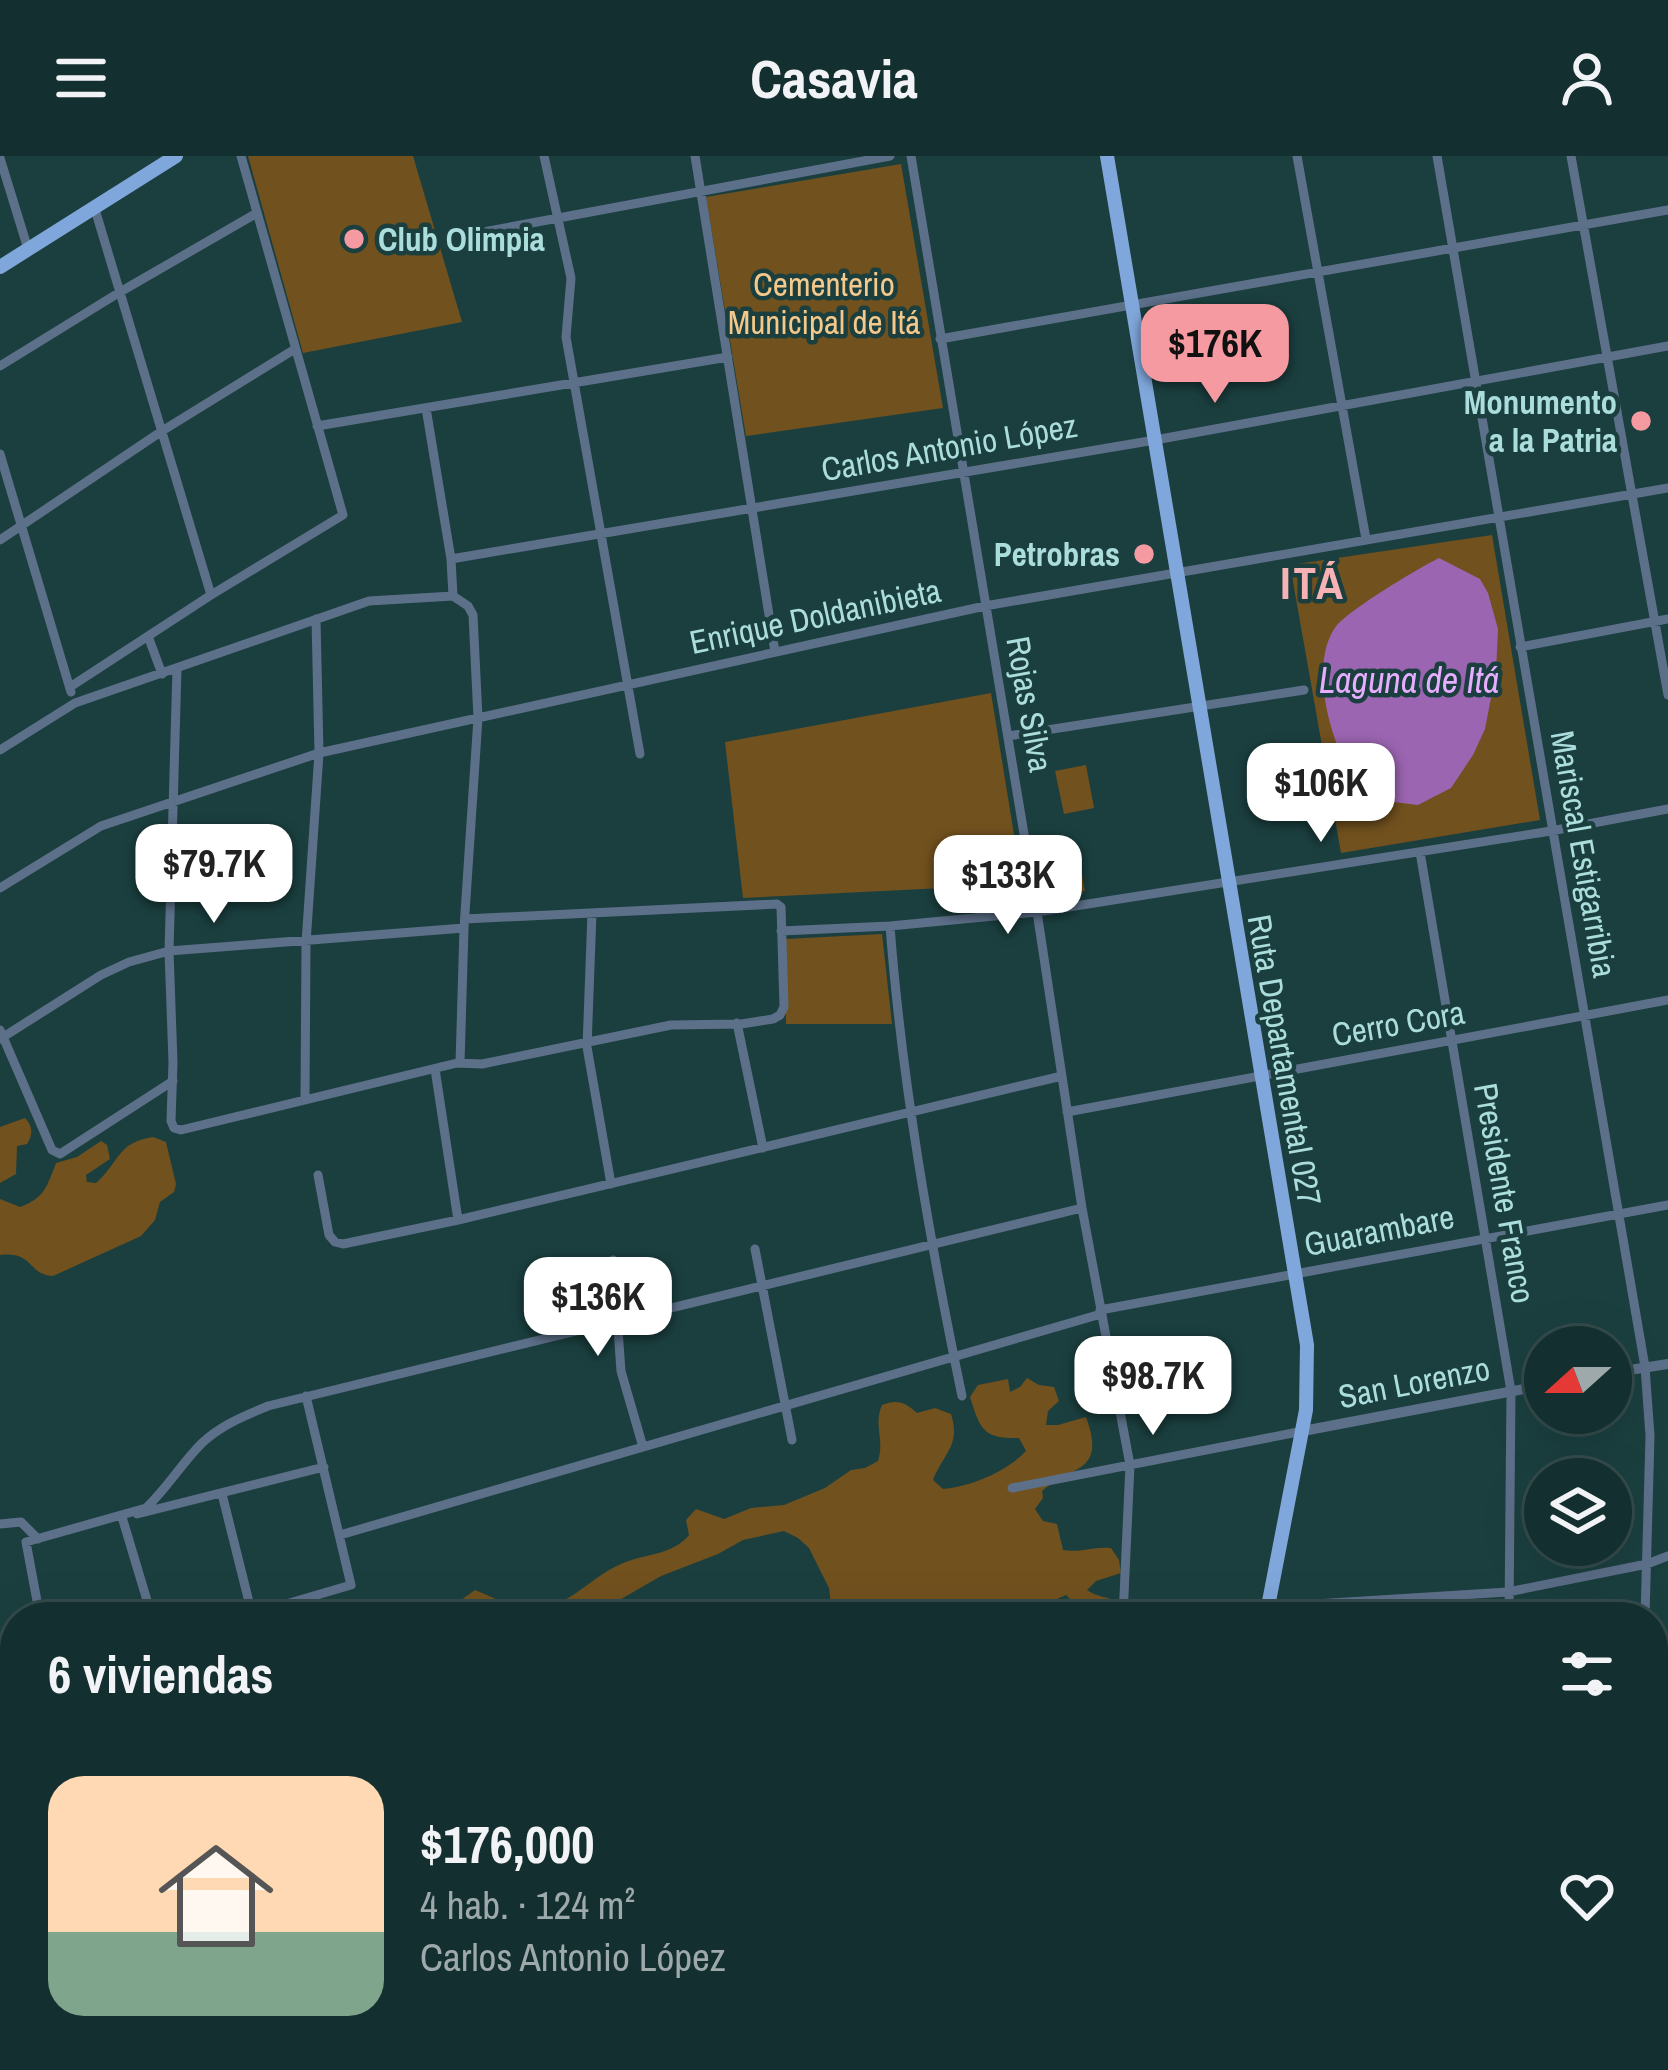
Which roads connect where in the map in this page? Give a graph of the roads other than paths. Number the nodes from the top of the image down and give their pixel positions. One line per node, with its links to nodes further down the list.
1 (241, 156): 15 (street)
2 (544, 156): 16 (street)
3 (694, 156): 12 (street)
4 (890, 156): 12 (street)
5 (911, 156): 25 (street, Rojas Silva)
6 (1107, 156): 24 (main road, Ruta Departamental 027)
7 (1297, 156): 22 (street)
8 (1437, 156): 19 (street, Mariscal Estigarribia)
9 (1570, 156): 17 (street)
10 (0, 158): 20 (street)
11 (169, 158): 13 (main road)
12 (700, 190): 16 (street); 29 (street)
13 (94, 206): 20 (main road); 23 (street)
14 (1668, 210): 17 (street)
15 (257, 213): 23 (street); 27 (street)
16 (558, 218): 18 (street); 32 (street)
17 (1583, 224): 19 (street); 28 (street)
18 (478, 233)
19 (1454, 248): 22 (street); 31 (street, Mariscal Estigarribia)
20 (28, 249): 21 (main road)
21 (0, 267)
22 (1318, 272): 24 (street); 33 (street)
23 (120, 292): 30 (street); 36 (street)
24 (1132, 305): 25 (street); 37 (main road, Ruta Departamental 027)
25 (940, 339): 39 (street, Rojas Silva)
26 (1668, 346): 28 (street, Carlos Antonio López)
27 (296, 349): 35 (street); 36 (street)
28 (1607, 356): 31 (street, Carlos Antonio López); 41 (street)
29 (728, 357): 32 (street); 42 (street)
30 (0, 366)
31 (1476, 381): 33 (street, Carlos Antonio López); 43 (street, Mariscal Estigarribia)
32 (574, 382): 34 (street); 45 (street)
33 (1342, 406): 37 (street, Carlos Antonio López); 46 (street)
34 (426, 407): 35 (street); 48 (street)
35 (317, 426): 50 (street)
36 (162, 431): 44 (street); 50 (street)
37 (1155, 440): 39 (street, Carlos Antonio López); 49 (main road, Ruta Departamental 027)
38 (0, 454): 44 (street)
39 (962, 472): 42 (street, Carlos Antonio López); 52 (street, Rojas Silva)
40 (1668, 488): 41 (street, Enrique Doldanibieta)
41 (1632, 495): 43 (street, Enrique Doldanibieta); 55 (street)
42 (752, 507): 45 (street, Carlos Antonio López); 58 (street)
43 (1499, 517): 46 (street, Enrique Doldanibieta); 57 (street, Mariscal Estigarribia)
44 (22, 524): 47 (street); 62 (street)
45 (601, 533): 48 (street, Carlos Antonio López); 61 (street)
46 (1366, 539): 49 (street, Enrique Doldanibieta)
47 (0, 540)
48 (451, 559): 51 (street)
49 (1175, 573): 52 (street, Enrique Doldanibieta); 66 (main road, Ruta Departamental 027)
50 (211, 595): 56 (street)
51 (453, 596): 54 (street); 67 (street)
52 (986, 607): 58 (street, Enrique Doldanibieta); 68 (street, Rojas Silva)
53 (1668, 619): 55 (street)
54 (316, 620): 59 (street); 70 (street)
55 (1654, 622): 57 (street); 64 (street)
56 (148, 636): 60 (street); 62 (street)
57 (1520, 647): 74 (street, Mariscal Estigarribia)
58 (776, 652): 61 (street, Enrique Doldanibieta)
59 (177, 668): 60 (street); 72 (street)
60 (162, 674): 65 (street)
61 (627, 683): 67 (street, Enrique Doldanibieta); 71 (street)
62 (70, 687): 65 (street)
63 (1304, 690): 66 (street)
64 (1668, 695)
65 (75, 703): 69 (street)
66 (1198, 706): 68 (street); 76 (main road, Ruta Departamental 027)
67 (478, 718): 70 (street, Enrique Doldanibieta); 80 (street)
68 (1008, 736): 78 (street, Rojas Silva)
69 (1, 745)
70 (320, 753): 72 (street, Enrique Doldanibieta); 83 (street)
71 (640, 754)
72 (172, 804): 77 (street, Enrique Doldanibieta); 84 (street)
73 (1668, 809): 74 (street)
74 (1551, 831): 75 (street); 86 (street, Mariscal Estigarribia)
75 (1420, 852): 76 (street); 90 (street, Presidente Franco)
76 (1228, 883): 78 (street); 93 (main road, Ruta Departamental 027)
77 (0, 888)
78 (1037, 912): 81 (street); 94 (street, Rojas Silva)
79 (592, 913): 80 (street); 82 (street); 89 (street)
80 (465, 924): 83 (street); 91 (street)
81 (890, 926): 82 (street); 97 (street)
82 (782, 931): 87 (street)
83 (307, 943): 84 (street); 96 (street)
84 (169, 951): 88 (street); 95 (street)
85 (1668, 1000): 86 (street, Cerro Cora)
86 (1585, 1015): 90 (street, Cerro Cora); 104 (street, Mariscal Estigarribia)
87 (737, 1023): 89 (street); 99 (street)
88 (1, 1035): 95 (street)
89 (587, 1042): 91 (street); 101 (street)
90 (1452, 1042): 93 (street, Cerro Cora); 106 (street, Presidente Franco)
91 (460, 1064): 92 (street)
92 (435, 1069): 96 (street); 105 (street)
93 (1260, 1074): 98 (street, Cerro Cora); 110 (main road, Ruta Departamental 027)
94 (1062, 1076): 97 (street); 98 (street, Rojas Silva)
95 (173, 1081): 96 (street)
96 (305, 1099)
97 (912, 1112): 99 (street); 107 (street)
98 (1067, 1112): 103 (street, Rojas Silva)
99 (763, 1148): 101 (street)
100 (319, 1174): 105 (street)
101 (611, 1184): 105 (street)
102 (1668, 1205): 104 (street, Guarambare)
103 (1082, 1208): 107 (street); 112 (street, Rojas Silva)
104 (1617, 1214): 106 (street, Guarambare); 116 (street, Mariscal Estigarribia)
105 (458, 1220)
106 (1485, 1238): 110 (street, Guarambare); 119 (street, Presidente Franco)
107 (933, 1245): 111 (street); 114 (street)
108 (755, 1249): 111 (street)
109 (614, 1260): 113 (street)
110 (1294, 1274): 112 (street, Guarambare); 123 (main road, Ruta Departamental 027)
111 (762, 1286): 113 (street); 122 (street)
112 (1101, 1312): 114 (street, Guarambare); 126 (street, Rojas Silva)
113 (619, 1321): 120 (street); 125 (street)
114 (954, 1357): 121 (street); 122 (street, Guarambare)
115 (1668, 1364): 116 (street)
116 (1645, 1367): 117 (street); 135 (street, Mariscal Estigarribia)
117 (1632, 1369)
118 (1524, 1388): 119 (street, San Lorenzo)
119 (1511, 1390): 123 (street, San Lorenzo); 136 (street, Presidente Franco)
120 (306, 1396): 127 (street); 130 (street)
121 (962, 1396)
122 (785, 1406): 124 (street); 125 (street, Guarambare)
123 (1303, 1431): 126 (street, San Lorenzo); 142 (main road, Ruta Departamental 027)
124 (792, 1440)
125 (643, 1447): 132 (street, Guarambare)
126 (1130, 1465): 128 (street, San Lorenzo); 141 (street, Rojas Silva)
127 (324, 1467): 129 (street); 132 (street)
128 (1012, 1488)
129 (222, 1494): 130 (street); 139 (street)
130 (124, 1516): 133 (street); 138 (street)
131 (0, 1524): 133 (street)
132 (340, 1534): 140 (street)
133 (38, 1539): 137 (street)
134 (1668, 1556): 135 (street)
135 (1646, 1564): 136 (street); 145 (street, Mariscal Estigarribia)
136 (1508, 1592): 143 (street); 144 (street, Presidente Franco)
137 (37, 1602)
138 (148, 1602)
139 (244, 1602)
140 (294, 1602)
141 (1124, 1602)
142 (1269, 1602)
143 (1388, 1602)
144 (1508, 1602)
145 (1645, 1602)

